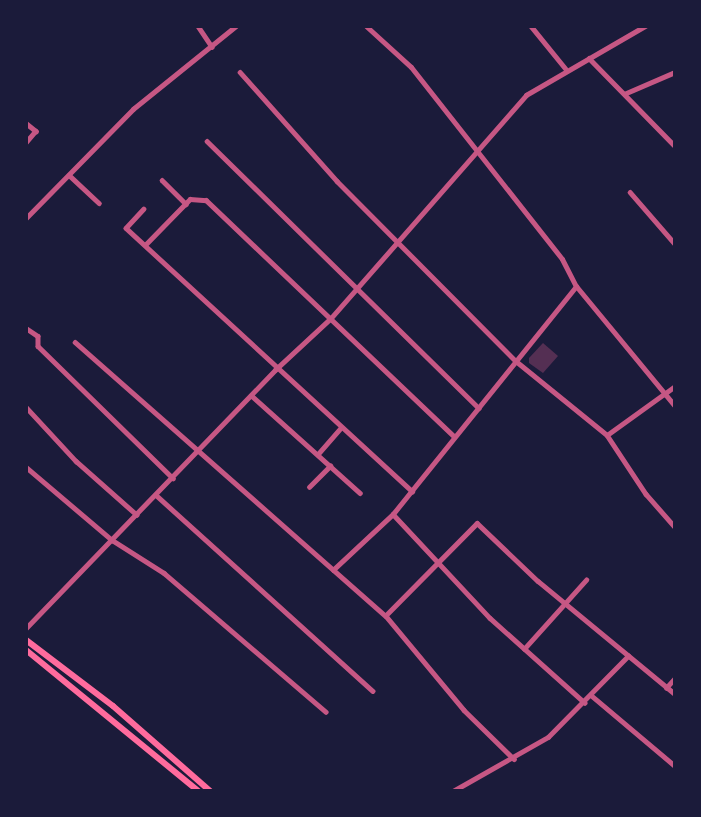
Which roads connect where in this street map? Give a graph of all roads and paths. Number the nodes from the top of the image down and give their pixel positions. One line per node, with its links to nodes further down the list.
1 (198, 26): 6 (street)
2 (236, 26): 6 (street)
3 (366, 26): 16 (street)
4 (531, 26): 8 (street)
5 (645, 26): 7 (street)
6 (212, 47): 17 (street)
7 (589, 58): 8 (street); 11 (street)
8 (566, 69): 16 (street)
9 (240, 72): 24 (street)
10 (675, 72): 11 (street)
11 (624, 94): 15 (street)
12 (26, 123): 14 (street)
13 (207, 141): 28 (street)
14 (26, 143)
15 (675, 146)
16 (478, 152): 24 (street); 27 (street)
17 (69, 175): 20 (street); 23 (street)
18 (162, 180): 21 (street)
19 (630, 192): 25 (street)
20 (99, 203)
21 (186, 204): 26 (street); 29 (street)
22 (144, 209): 26 (street)
23 (26, 218)
24 (398, 240): 28 (street); 32 (street)
25 (675, 244)
26 (145, 245): 33 (street)
27 (576, 286): 32 (street); 35 (street)
28 (356, 289): 29 (street); 39 (street)
29 (331, 318): 33 (street); 42 (street)
30 (26, 327): 47 (street)
31 (75, 342): 43 (street)
32 (516, 361): 39 (street); 41 (street)
33 (275, 370): 36 (street); 40 (street)
34 (675, 386): 35 (street)
35 (664, 394): 37 (street); 41 (street)
36 (252, 396): 43 (street); 44 (street)
37 (675, 406)
38 (26, 407): 53 (street)
39 (479, 408): 42 (street)
40 (341, 428): 44 (street); 49 (street)
41 (607, 435): 54 (street)
42 (454, 436): 49 (street)
43 (197, 454): 47 (street); 57 (street)
44 (318, 454): 45 (street)
45 (330, 466): 48 (street); 50 (street)
46 (26, 467): 55 (street)
47 (173, 478): 51 (street)
48 (309, 487)
49 (412, 491): 52 (street)
50 (360, 493)
51 (156, 495): 53 (street); 68 (street)
52 (393, 514): 56 (street); 57 (street)
53 (137, 515): 55 (street)
54 (675, 527)
55 (112, 540): 61 (street); 72 (street)
56 (439, 564): 59 (street); 60 (street); 63 (street)
57 (333, 570): 60 (street)
58 (586, 580): 59 (street)
59 (565, 603): 63 (street); 65 (street)
60 (386, 616): 73 (street)
61 (26, 628)
62 (26, 639): 76 (main road)
63 (524, 649): 71 (street)
64 (26, 650): 75 (main road)
65 (628, 656): 67 (street); 70 (street)
66 (675, 678): 67 (street)
67 (666, 688): 69 (street)
68 (373, 691)
69 (675, 694)
70 (592, 696): 71 (street); 74 (street)
71 (585, 703): 73 (street)
72 (326, 712)
73 (514, 759): 77 (street)
74 (675, 766)
75 (198, 791)
76 (210, 791)
77 (453, 791)

